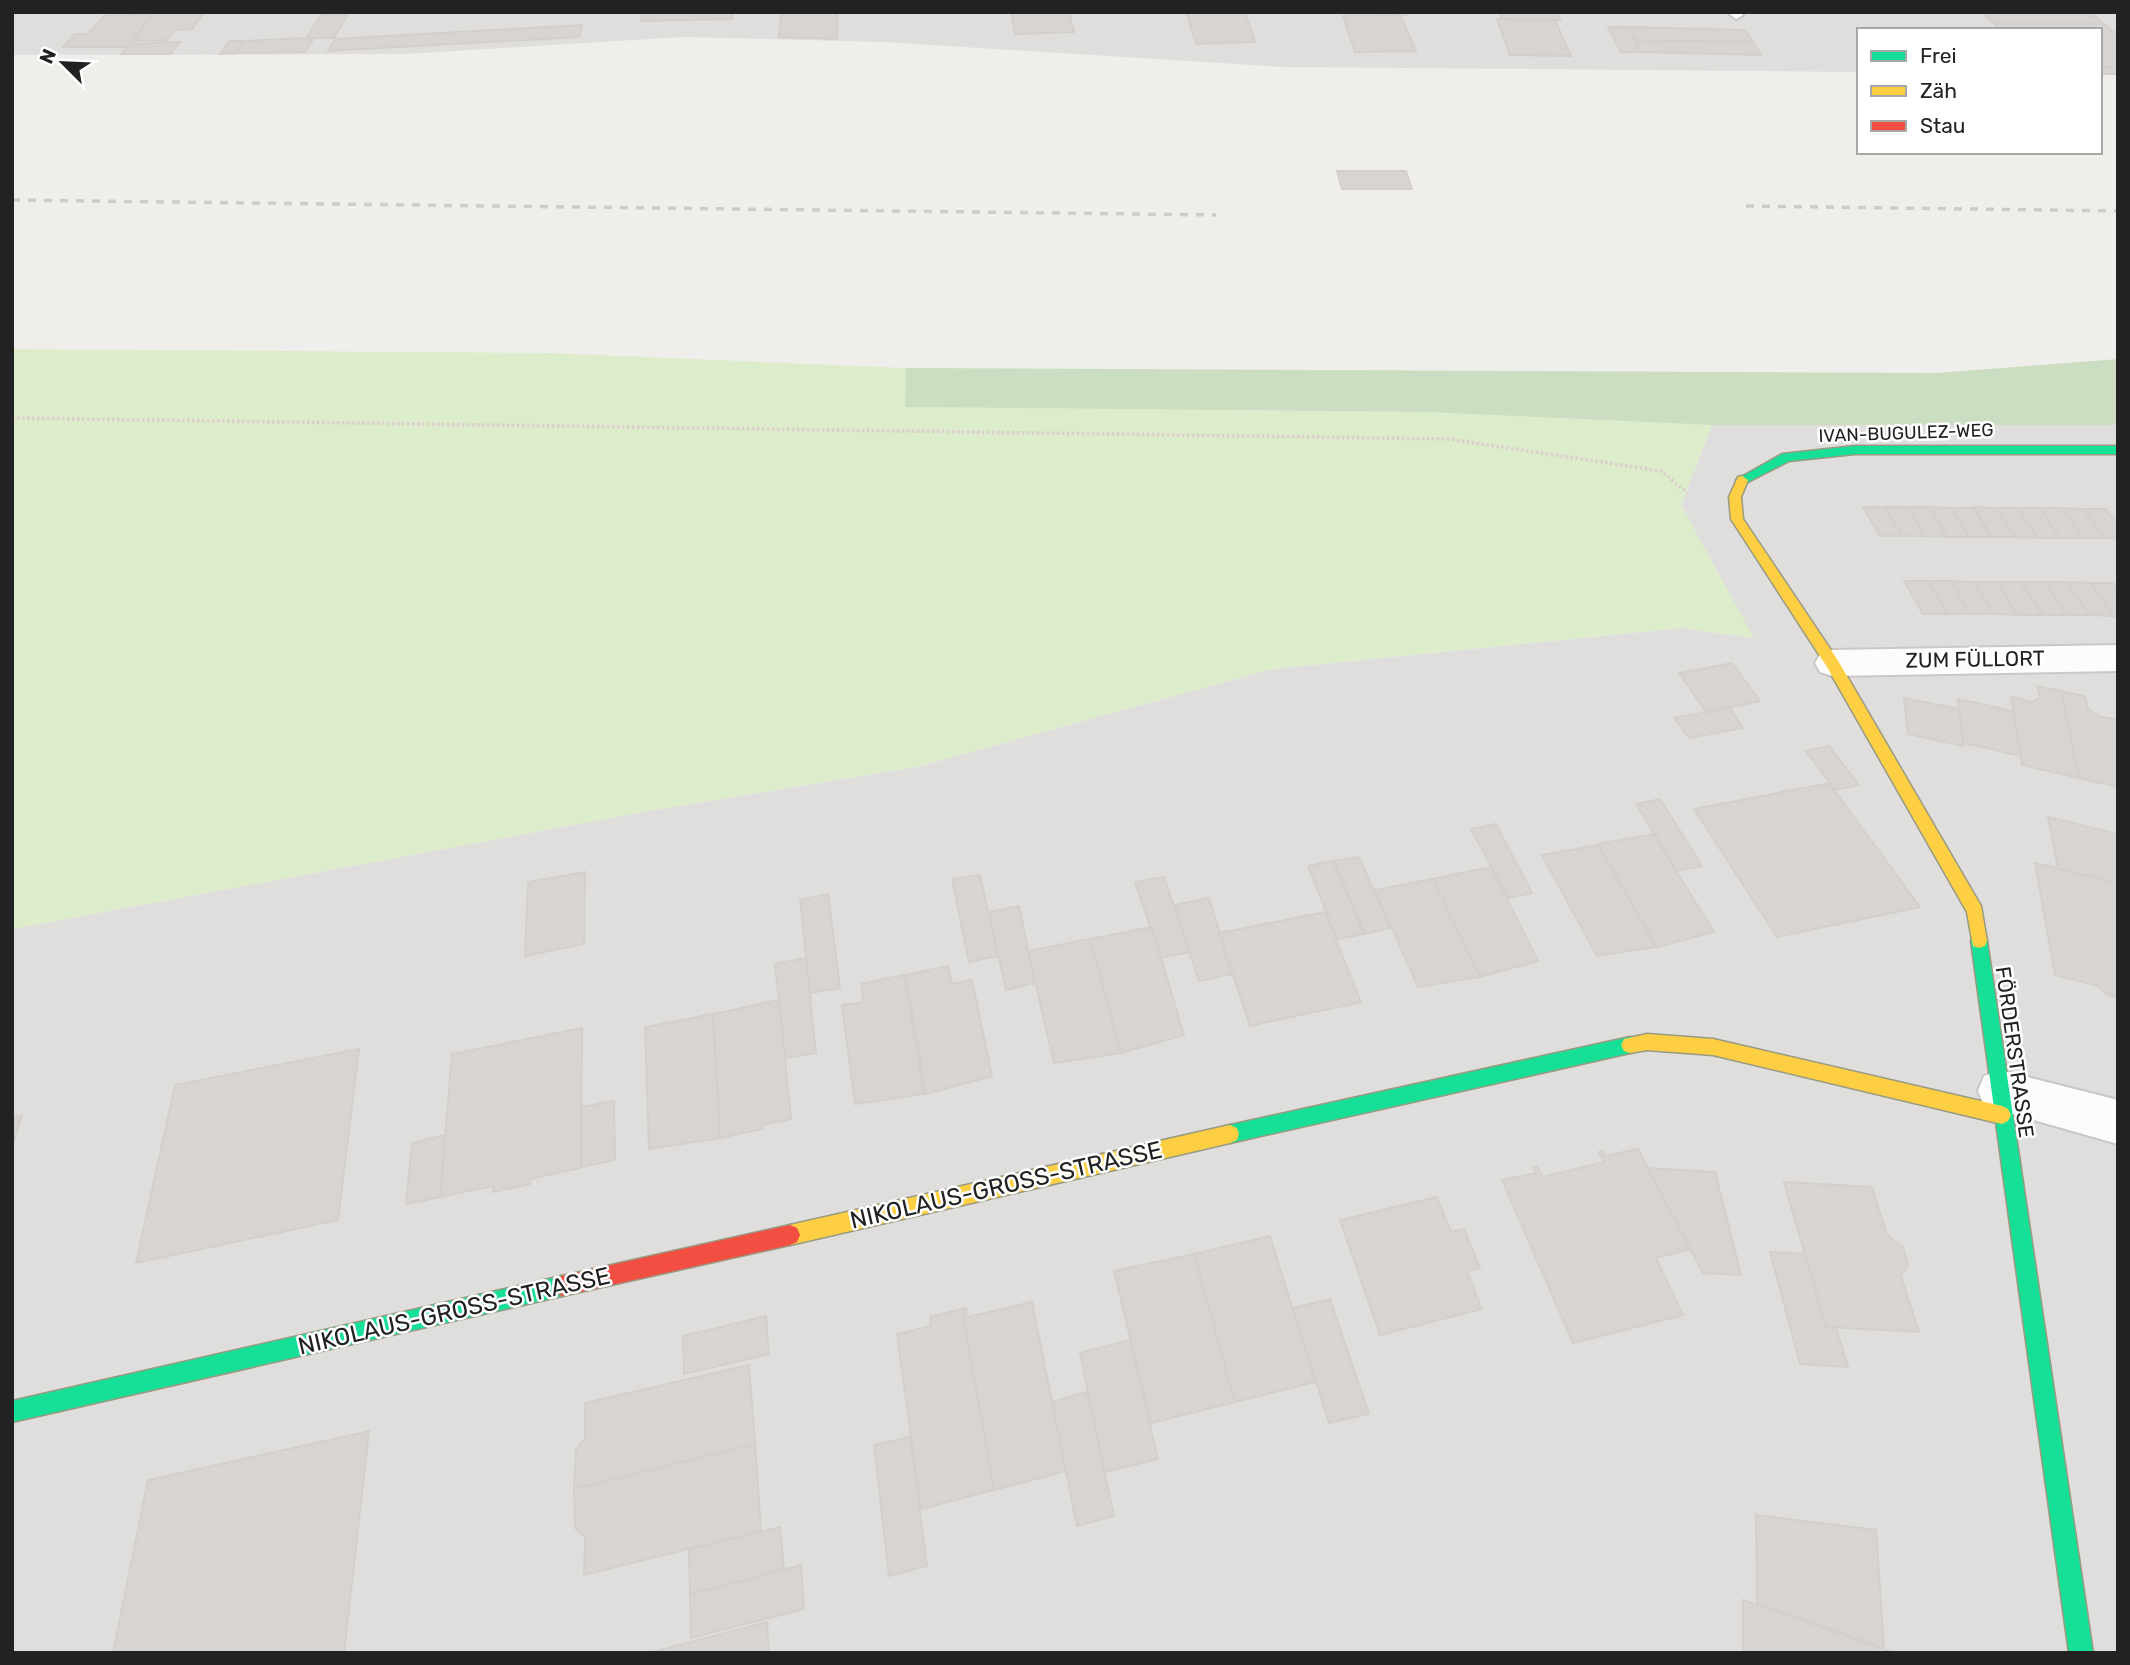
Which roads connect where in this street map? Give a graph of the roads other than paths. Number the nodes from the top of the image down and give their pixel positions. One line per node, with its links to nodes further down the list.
1 (2118, 450): 2 (street, IVAN-BUGULEZ-WEG)
2 (1737, 519): 4 (street, FÖRDERSTRASSE)
3 (2118, 658): 4 (street, ZUM FÜLLORT)
4 (1832, 663): 5 (street, FÖRDERSTRASSE)
5 (2001, 1103): 6 (street, NIKOLAUS-GROSS-STRASSE); 7 (street, NIKOLAUS-GROSS-STRASSE); 8 (street, FÖRDERSTRASSE)
6 (2118, 1122)
7 (12, 1412)
8 (2081, 1653)

